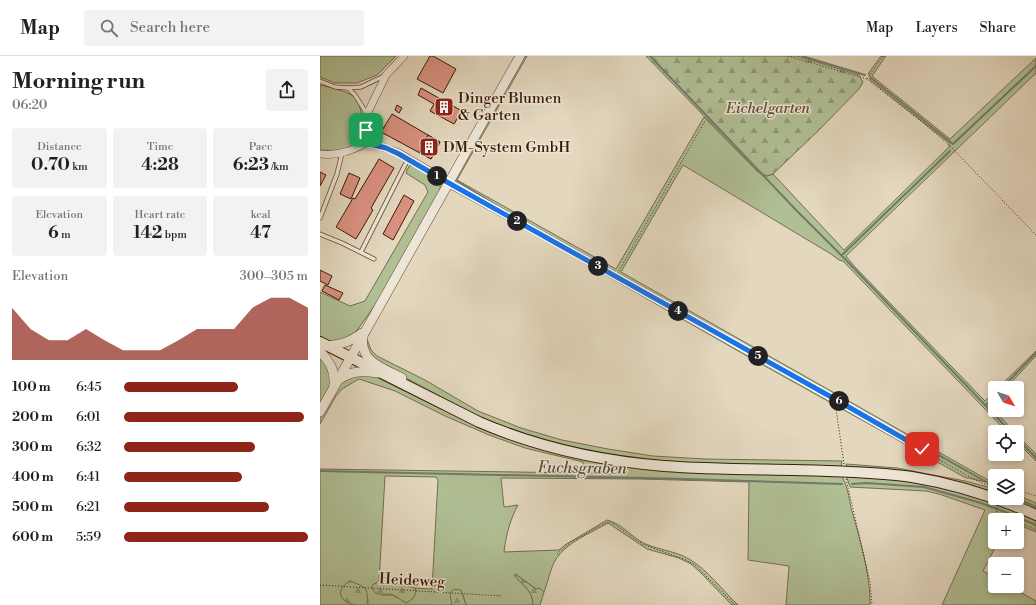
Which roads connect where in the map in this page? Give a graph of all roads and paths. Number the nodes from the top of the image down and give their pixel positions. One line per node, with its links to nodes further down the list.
1 (404, 56): 5 (street)
2 (520, 56): 15 (street)
3 (788, 56): 6 (path)
4 (883, 56): 6 (path)
5 (386, 75): 8 (lane); 9 (street)
6 (867, 79): 18 (path)
7 (320, 81): 8 (lane)
8 (348, 88): 9 (lane)
9 (367, 114): 11 (street)
10 (705, 121): 21 (path)
11 (366, 143): 13 (street); 14 (street)
12 (320, 154): 13 (street)
13 (342, 154): 16 (lane)
14 (408, 159): 15 (street); 19 (lane)
15 (450, 183): 21 (path); 22 (street)
16 (320, 218)
17 (320, 234): 19 (lane)
18 (1036, 235)
19 (361, 252): 20 (lane)
20 (374, 259)
21 (616, 276): 27 (path)
22 (365, 332): 23 (street); 24 (street); 28 (street)
23 (322, 346): 24 (main road); 26 (street)
24 (350, 358): 25 (main road); 26 (street)
25 (379, 373): 26 (street); 28 (main road)
26 (335, 385): 29 (street)
27 (833, 398): 30 (path); 31 (path)
28 (445, 405): 30 (main road)
29 (320, 412)
30 (845, 472): 36 (main road); 43 (path)
31 (988, 485)
32 (1024, 492): 33 (path)
33 (1036, 496)
34 (998, 507): 35 (path)
35 (996, 513)
36 (1036, 515)
37 (1024, 524): 38 (path)
38 (1036, 530)
39 (557, 554): 42 (path)
40 (320, 585): 41 (path, Heideweg)
41 (502, 596)
42 (735, 605)
43 (872, 605)

